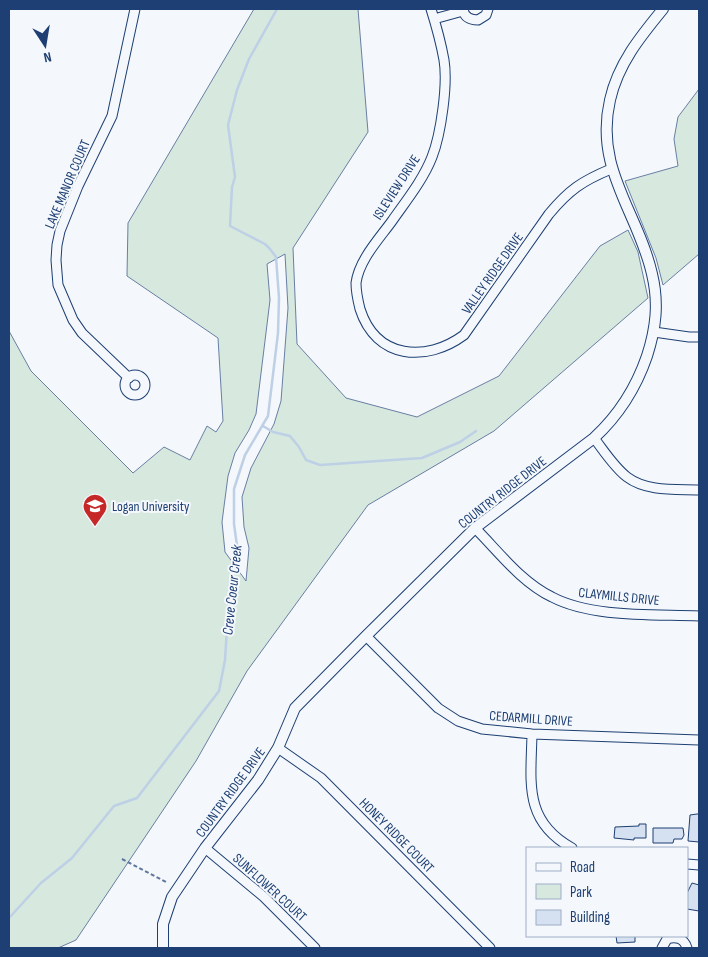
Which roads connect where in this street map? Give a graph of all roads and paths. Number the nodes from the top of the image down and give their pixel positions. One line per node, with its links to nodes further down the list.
1 (135, 9): 11 (street, LAKE MANOR COURT)
2 (430, 9): 6 (street, ISLEVIEW DRIVE)
3 (488, 9): 5 (street)
4 (662, 9): 7 (street, COUNTRY RIDGE DRIVE)
5 (463, 10): 6 (street)
6 (434, 19): 10 (street, ISLEVIEW DRIVE)
7 (611, 169): 8 (street, COUNTRY RIDGE DRIVE); 10 (street, VALLEY RIDGE DRIVE)
8 (654, 332): 9 (street); 12 (street, COUNTRY RIDGE DRIVE)
9 (699, 336)
10 (379, 339)
11 (129, 378)
12 (594, 438): 13 (street); 14 (street, COUNTRY RIDGE DRIVE)
13 (699, 490)
14 (475, 528): 15 (street, CLAYMILLS DRIVE); 16 (street, COUNTRY RIDGE DRIVE)
15 (699, 616)
16 (366, 636): 17 (street, CEDARMILL DRIVE); 19 (street, COUNTRY RIDGE DRIVE)
17 (532, 734): 18 (street, CEDARMILL DRIVE); 20 (street)
18 (699, 740)
19 (278, 748): 21 (street, COUNTRY RIDGE DRIVE); 27 (street, HONEY RIDGE COURT)
20 (570, 847)
21 (205, 848): 25 (street, COUNTRY RIDGE DRIVE); 26 (street, SUNFLOWER COURT)
22 (122, 859): 23 (path)
23 (168, 883)
24 (666, 937): 28 (street); 29 (street)
25 (163, 948)
26 (315, 948)
27 (490, 948)
28 (662, 948)
29 (687, 948)

